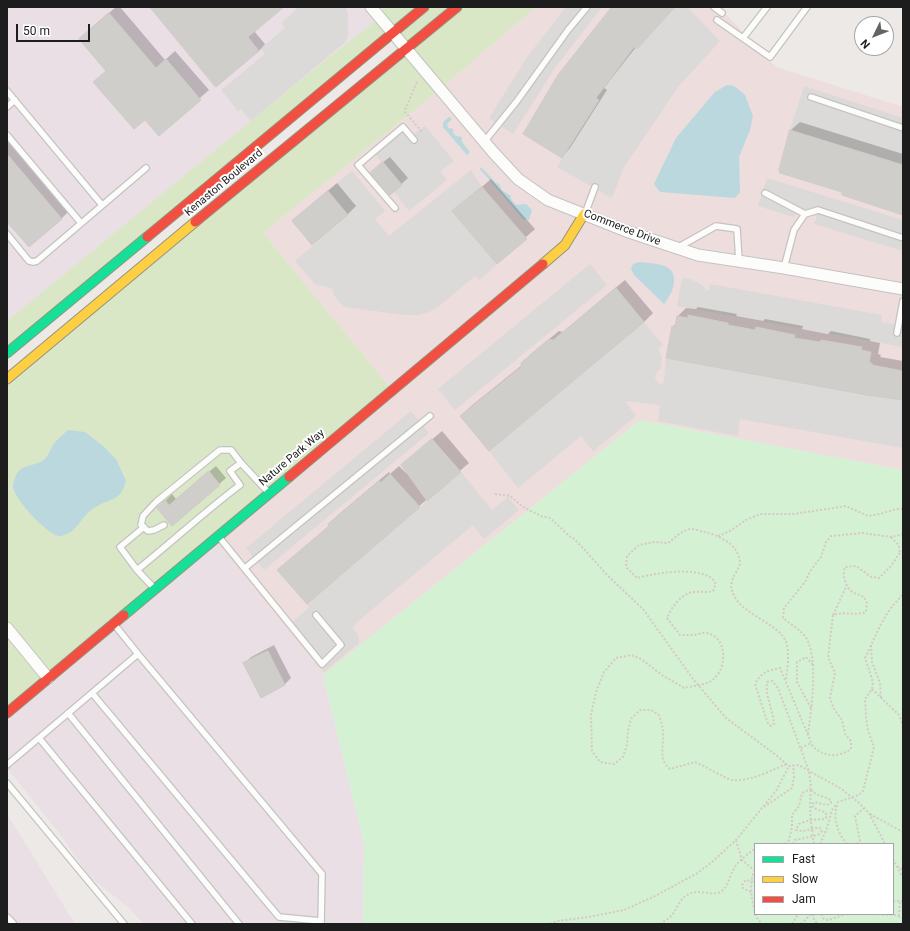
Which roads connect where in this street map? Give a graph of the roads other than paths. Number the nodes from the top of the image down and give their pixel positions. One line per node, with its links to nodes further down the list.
1 (371, 7): 10 (street, Commerce Drive)
2 (424, 7): 10 (main road, Kenaston Boulevard)
3 (457, 7): 12 (main road, Kenaston Boulevard)
4 (587, 7): 20 (lane)
5 (714, 7): 8 (lane)
6 (767, 7): 11 (lane)
7 (807, 7): 11 (lane)
8 (722, 13)
9 (717, 20): 11 (lane)
10 (393, 34): 12 (street, Commerce Drive); 37 (main road, Kenaston Boulevard)
11 (743, 38)
12 (406, 49): 20 (street, Commerce Drive); 38 (main road, Kenaston Boulevard)
13 (7, 91): 15 (lane)
14 (811, 97): 17 (lane)
15 (15, 100): 16 (lane); 24 (lane)
16 (7, 107)
17 (903, 128)
18 (7, 135): 28 (lane)
19 (414, 140): 25 (lane)
20 (484, 142): 26 (street, Commerce Drive)
21 (146, 168): 24 (lane)
22 (595, 188): 26 (lane)
23 (765, 193): 27 (lane)
24 (102, 205): 28 (lane)
25 (395, 208)
26 (584, 214): 31 (street, Commerce Drive); 41 (main road, Nature Park Way)
27 (805, 214): 30 (lane); 33 (lane)
28 (81, 223): 29 (lane)
29 (7, 234)
30 (903, 238)
31 (676, 248): 32 (street, Commerce Drive); 32 (lane)
32 (739, 261): 33 (street, Commerce Drive)
33 (784, 268): 34 (street, Commerce Drive)
34 (903, 289)
35 (903, 301): 36 (lane)
36 (897, 333)
37 (7, 353)
38 (7, 379)
39 (430, 416): 45 (lane)
40 (241, 463): 41 (lane); 43 (lane); 46 (lane)
41 (268, 493): 44 (main road, Nature Park Way)
42 (164, 525): 43 (lane)
43 (144, 527): 46 (lane)
44 (218, 535): 45 (lane); 47 (main road, Nature Park Way)
45 (245, 568): 48 (lane)
46 (137, 570): 47 (lane)
47 (154, 589): 49 (main road, Nature Park Way)
48 (316, 615)
49 (113, 623): 51 (lane); 52 (main road, Nature Park Way)
50 (7, 628): 52 (street)
51 (138, 654): 53 (lane); 61 (lane)
52 (48, 678): 54 (main road, Nature Park Way)
53 (92, 693): 55 (lane); 61 (lane)
54 (7, 713)
55 (68, 713): 56 (lane); 64 (lane)
56 (39, 738): 57 (lane); 63 (lane)
57 (7, 765)
58 (7, 783): 62 (lane)
59 (7, 917): 60 (lane)
60 (13, 923)
61 (321, 923)
62 (124, 924)
63 (192, 924)
64 (239, 924)

